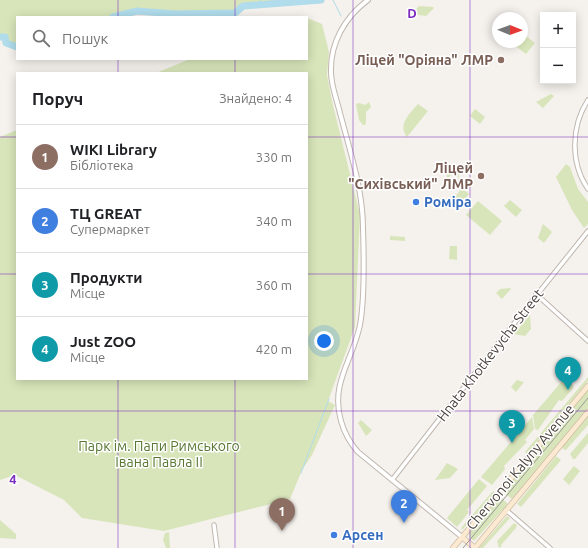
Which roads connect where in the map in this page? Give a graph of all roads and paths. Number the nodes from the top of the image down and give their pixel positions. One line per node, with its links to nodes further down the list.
1 (368, 0): 9 (street)
2 (588, 100): 3 (street)
3 (588, 189)
4 (588, 231): 5 (street, Hnata Khotkevycha Street)
5 (536, 294): 6 (street); 9 (street, Hnata Khotkevycha Street)
6 (588, 341)
7 (588, 386): 12 (main road, Chervonoi Kalyny Avenue)
8 (588, 412): 10 (main road, Chervonoi Kalyny Avenue)
9 (392, 480): 12 (street)
10 (506, 510): 15 (main road, Chervonoi Kalyny Avenue); 16 (street)
11 (214, 525): 13 (street)
12 (462, 537): 14 (main road, Chervonoi Kalyny Avenue); 15 (main road)
13 (217, 548)
14 (453, 548)
15 (475, 548)
16 (550, 548)

